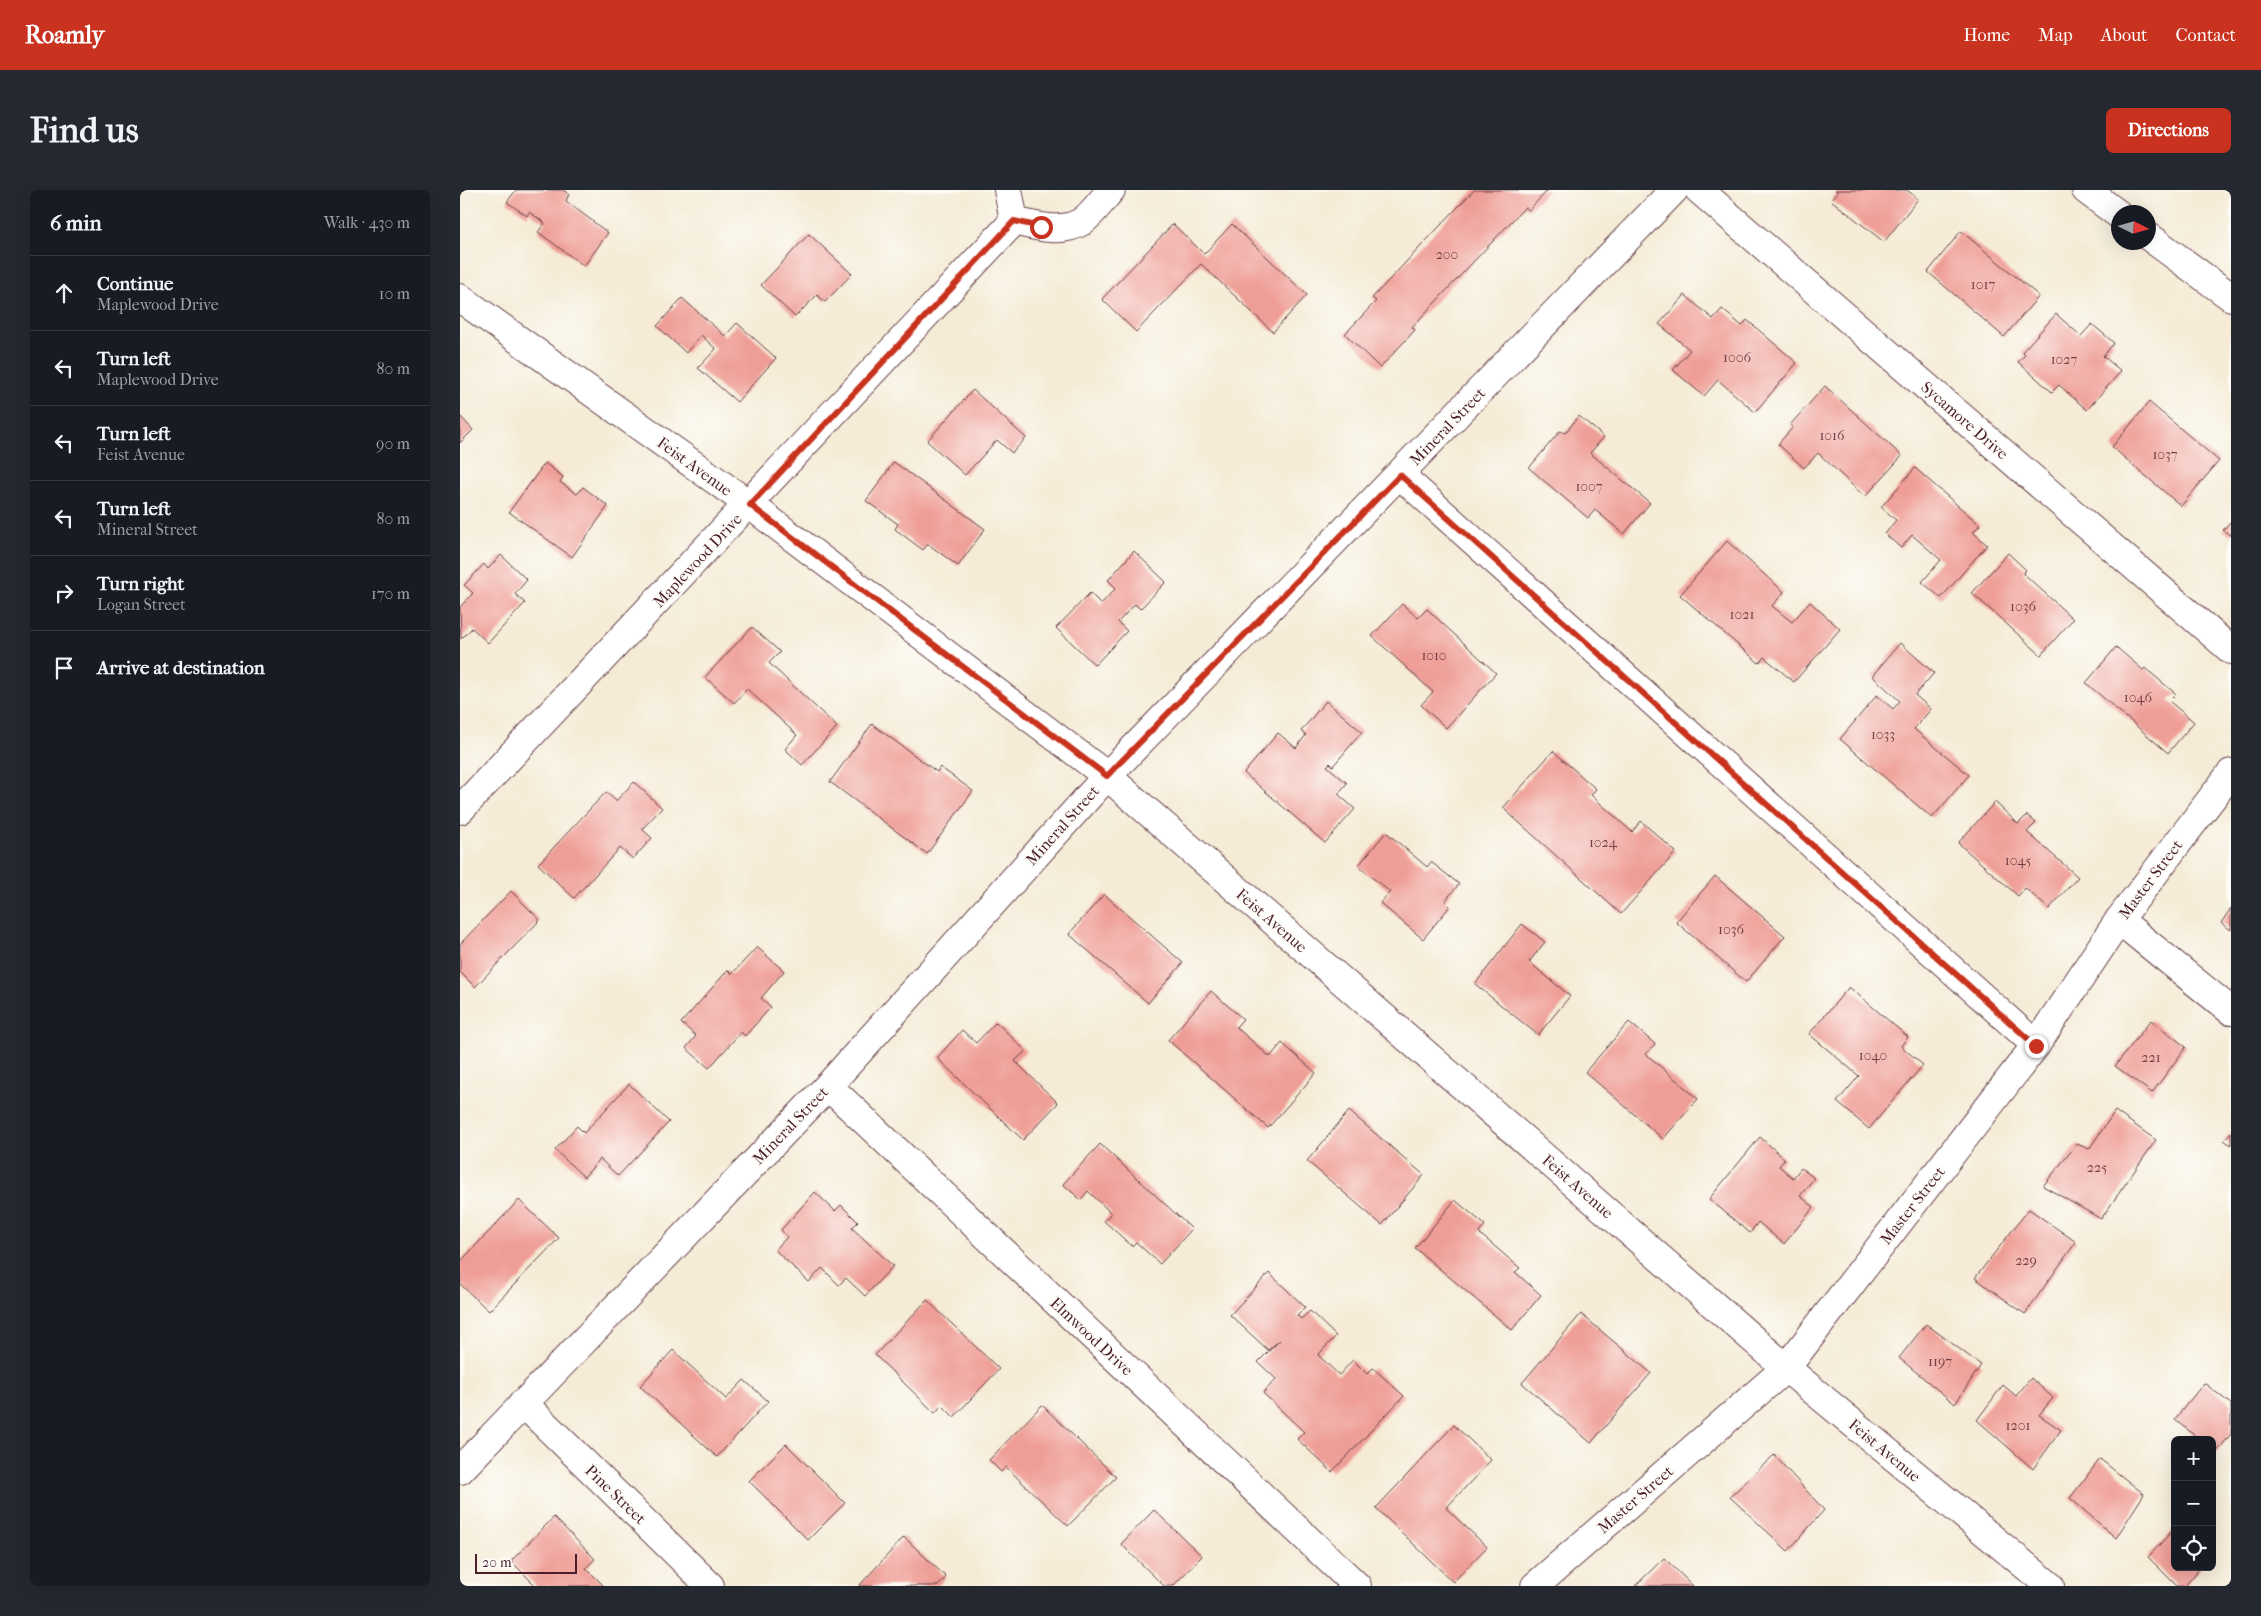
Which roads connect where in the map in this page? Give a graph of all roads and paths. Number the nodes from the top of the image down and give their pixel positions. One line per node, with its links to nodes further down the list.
1 (1008, 190): 7 (street)
2 (1112, 190): 7 (street)
3 (1674, 190): 11 (street, Mineral Street)
4 (1699, 190): 13 (street, Sycamore Drive)
5 (2086, 190): 6 (street)
6 (2111, 209)
7 (1014, 221): 12 (street, Maplewood Drive)
8 (2156, 242): 9 (street)
9 (2231, 297)
10 (460, 298): 12 (street, Feist Avenue)
11 (1400, 475): 15 (street, Mineral Street); 19 (street)
12 (750, 505): 15 (street, Feist Avenue); 16 (street, Maplewood Drive)
13 (2231, 650)
14 (2231, 773): 17 (street, Master Street)
15 (1107, 776): 20 (street, Mineral Street); 21 (street, Feist Avenue)
16 (460, 810)
17 (2119, 920): 18 (street); 19 (street, Master Street)
18 (2231, 1011)
19 (2036, 1046): 21 (street, Master Street)
20 (828, 1086): 22 (street, Mineral Street); 25 (street, Elmwood Drive)
21 (1786, 1368): 26 (street, Master Street); 27 (street, Feist Avenue)
22 (523, 1403): 23 (street, Mineral Street); 24 (street, Pine Street)
23 (460, 1470)
24 (710, 1586)
25 (1357, 1586)
26 (1535, 1586)
27 (2050, 1586)

